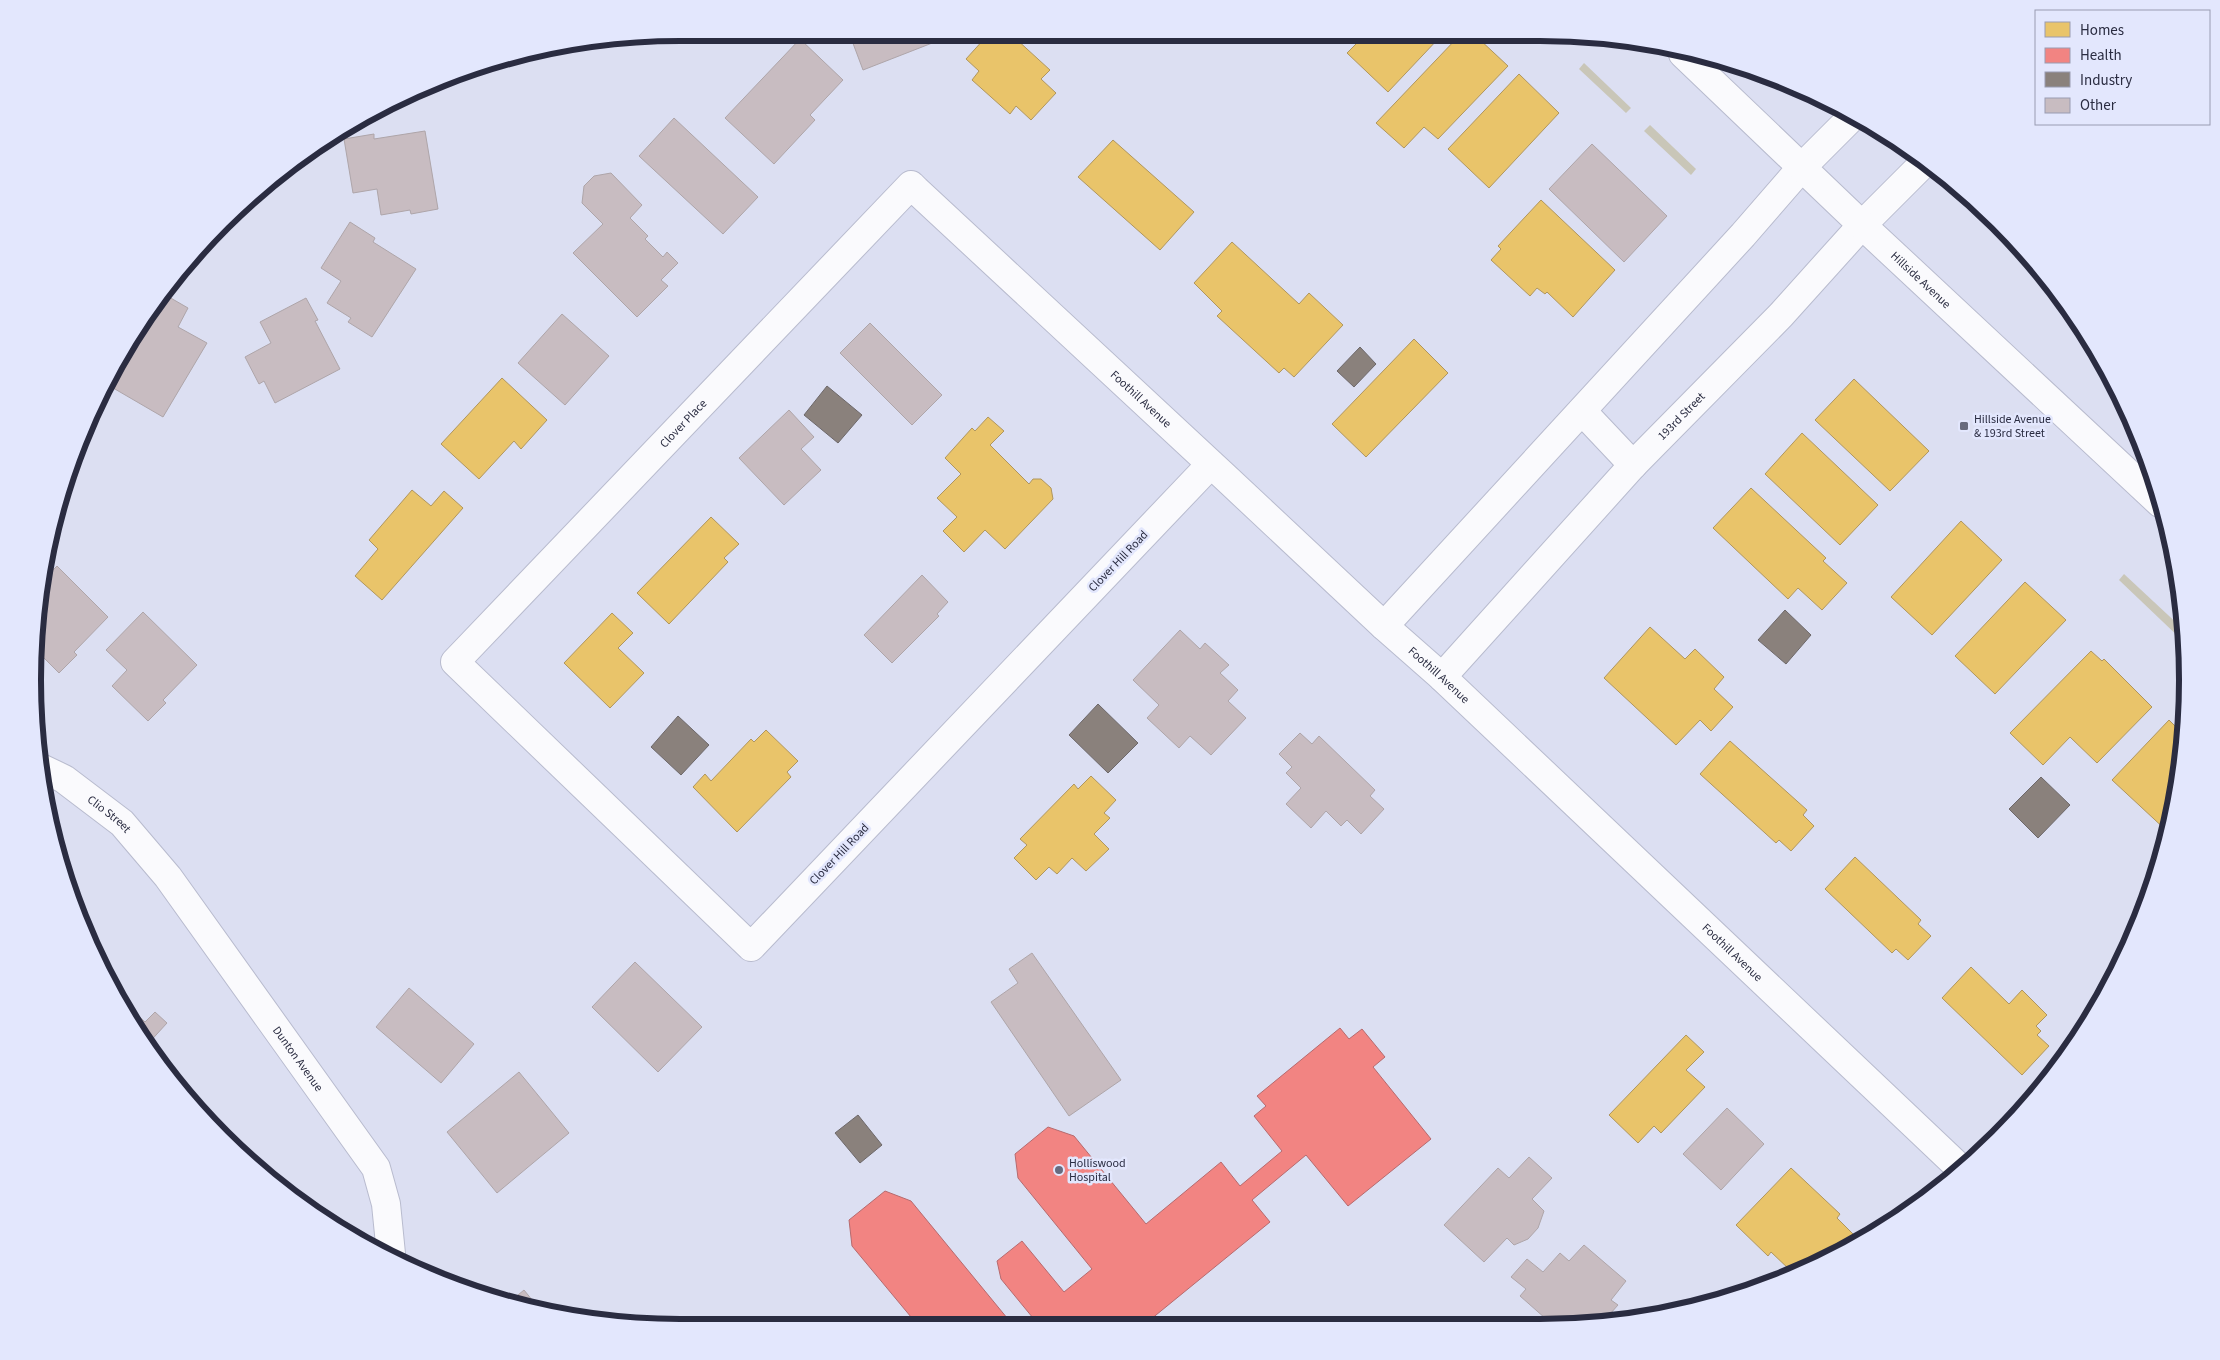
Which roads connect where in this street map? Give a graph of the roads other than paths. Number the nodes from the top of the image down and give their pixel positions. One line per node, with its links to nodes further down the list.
1 (1689, 59): 3 (street, Hillside Avenue)
2 (1848, 121): 3 (street)
3 (1802, 167): 6 (street, Hillside Avenue); 7 (street)
4 (1920, 167): 6 (street, 193rd Street)
5 (911, 185): 8 (street, Foothill Avenue); 12 (street, Clover Place)
6 (1862, 225): 9 (street, 193rd Street); 10 (street, Hillside Avenue)
7 (1582, 411): 9 (street); 11 (street)
8 (1211, 464): 11 (street, Foothill Avenue); 12 (street, Clover Hill Road)
9 (1634, 465): 13 (street, 193rd Street)
10 (2151, 494)
11 (1384, 626): 13 (street, Foothill Avenue)
12 (455, 662)
13 (1442, 677): 16 (street, Foothill Avenue)
14 (48, 772): 15 (street, Clio Street)
15 (168, 877): 17 (street, Dunton Avenue)
16 (1956, 1164)
17 (391, 1249)

